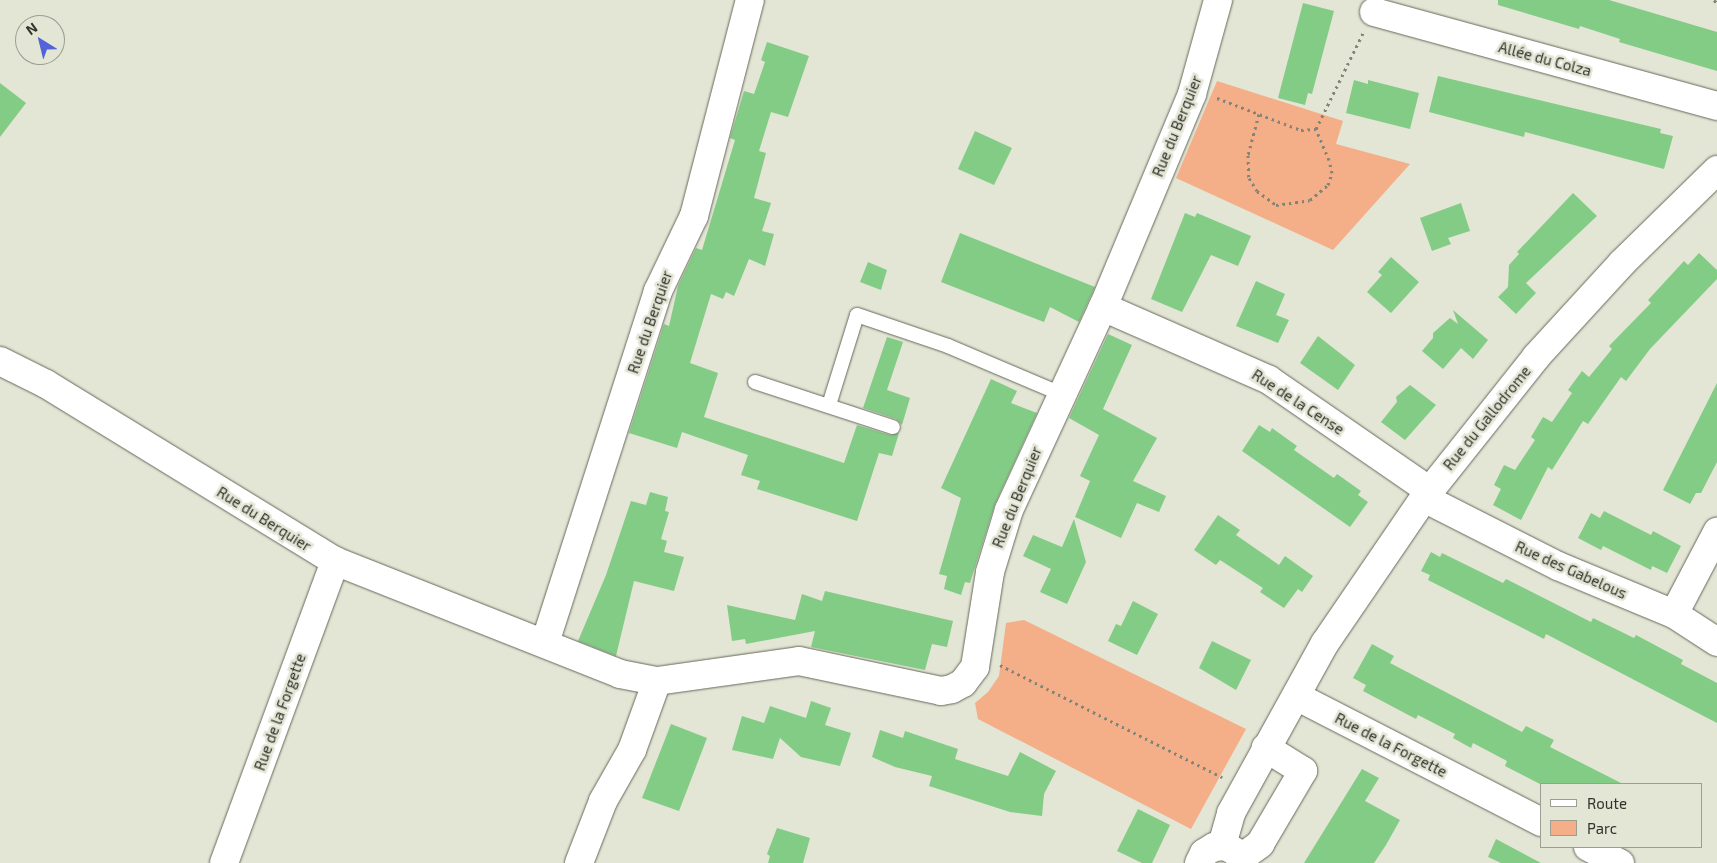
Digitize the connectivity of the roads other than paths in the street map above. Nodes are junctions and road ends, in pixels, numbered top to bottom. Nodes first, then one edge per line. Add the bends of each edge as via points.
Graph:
1 (750, 0) edge
2 (1218, 0) edge
3 (1374, 12) road end
4 (1717, 106) edge
5 (1717, 170) edge
6 (1103, 308) junction
7 (0, 361) edge
8 (755, 382) dead end
9 (1062, 394) junction
10 (829, 405) junction
11 (893, 426) dead end
12 (1427, 494) junction
13 (1717, 532) edge
14 (335, 561) junction
15 (1674, 614) junction
16 (1717, 642) edge
17 (545, 644) junction
18 (657, 681) junction
19 (1296, 696) junction
20 (1266, 748) junction
21 (1540, 821) edge
22 (1590, 848) edge
23 (1235, 856) edge
24 (224, 863) edge
25 (579, 863) edge
26 (1199, 863) edge
27 (1620, 863) edge

1 - 17 street, Rue du Berquier via 694,216 658,291
2 - 6 street, Rue du Berquier via 1193,89
3 - 4 street, Allée du Colza
5 - 12 street, Rue du Gallodrome via 1579,309 1508,389
6 - 9 street, Rue du Berquier
6 - 12 street, Rue de la Cense via 1269,380
7 - 14 street, Rue du Berquier via 46,384
8 - 10 lane
9 - 10 lane via 948,346 857,315
9 - 18 street, Rue du Berquier via 1018,488 998,540 988,582 980,654 963,683 941,691 799,662
10 - 11 lane
12 - 15 street, Rue des Gabelous via 1558,566
12 - 19 street, Rue du Gallodrome via 1349,605
13 - 15 street
14 - 17 street, Rue du Berquier
14 - 24 street, Rue de la Forgette
15 - 16 street, Rue des Gabelous
17 - 18 street, Rue du Berquier via 620,674
18 - 25 street via 632,750 603,800
19 - 20 street
19 - 21 street, Rue de la Forgette
20 - 23 street via 1227,821
20 - 23 street via 1303,771 1260,844
22 - 27 street
23 - 26 street via 1207,850

